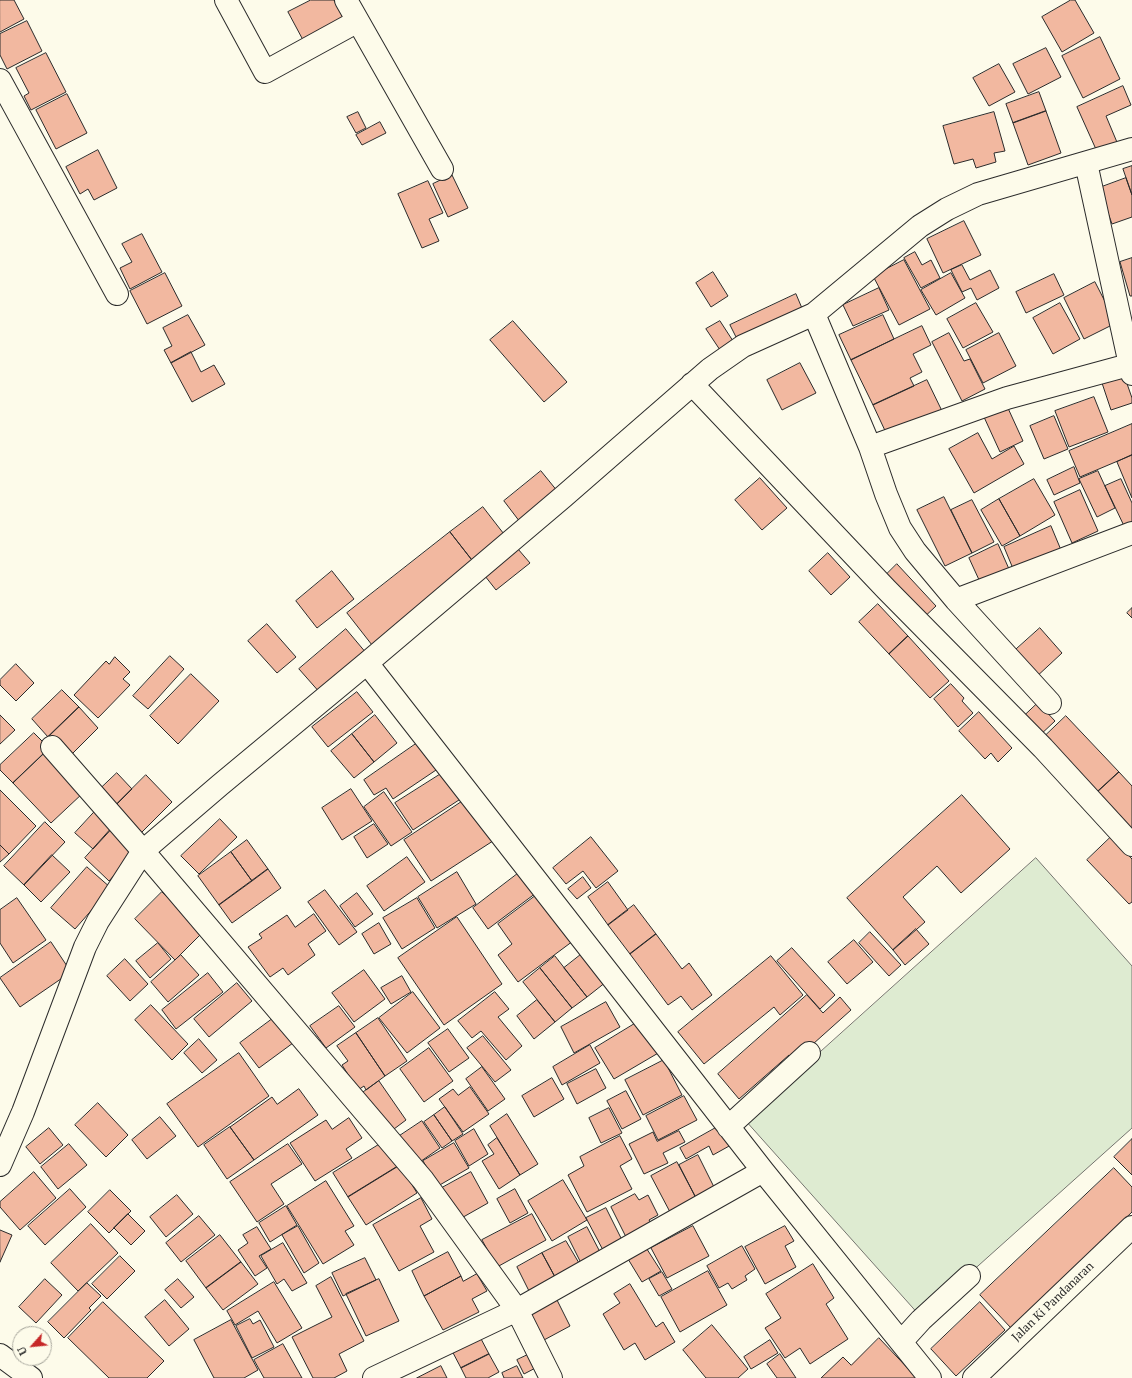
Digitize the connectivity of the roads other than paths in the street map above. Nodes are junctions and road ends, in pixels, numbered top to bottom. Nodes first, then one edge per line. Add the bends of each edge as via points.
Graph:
1 (226, 0) edge
2 (346, 0) edge
3 (358, 21) junction
4 (0, 80) edge
5 (1132, 149) edge
6 (1086, 163) junction
7 (442, 169) dead end
8 (117, 294) dead end
9 (814, 314) junction
10 (1131, 367) edge
11 (692, 384) junction
12 (870, 447) junction
13 (1132, 533) edge
14 (956, 600) junction
15 (366, 663) junction
16 (1050, 703) dead end
17 (52, 747) dead end
18 (1132, 845) edge
19 (144, 851) junction
20 (809, 1053) dead end
21 (728, 1127) junction
22 (0, 1165) edge
23 (763, 1171) junction
24 (1132, 1227) edge
25 (969, 1276) dead end
26 (517, 1310) junction
27 (901, 1342) junction
28 (0, 1355) edge
29 (31, 1378) edge
30 (374, 1378) edge
31 (551, 1378) edge
32 (930, 1378) edge
33 (974, 1378) edge

1 - 3 main road via 265,72
2 - 3 main road
3 - 7 main road
4 - 8 main road
5 - 6 main road
6 - 9 main road via 978,194 947,209 920,226
6 - 10 main road
9 - 11 main road via 743,346
9 - 12 main road
10 - 12 main road via 1007,398
11 - 15 main road
11 - 18 main road via 886,589 1043,748
12 - 14 main road via 900,528 915,551
13 - 14 main road
14 - 16 main road
15 - 19 main road
15 - 21 main road
17 - 19 main road
19 - 22 main road via 98,921 85,947 23,1112
19 - 26 main road via 423,1180
20 - 21 main road
21 - 23 main road
23 - 26 main road
23 - 27 main road
24 - 33 main road, Jalan Ki Pandanaran
25 - 27 main road
26 - 30 main road
26 - 31 main road
27 - 32 main road
28 - 29 main road

